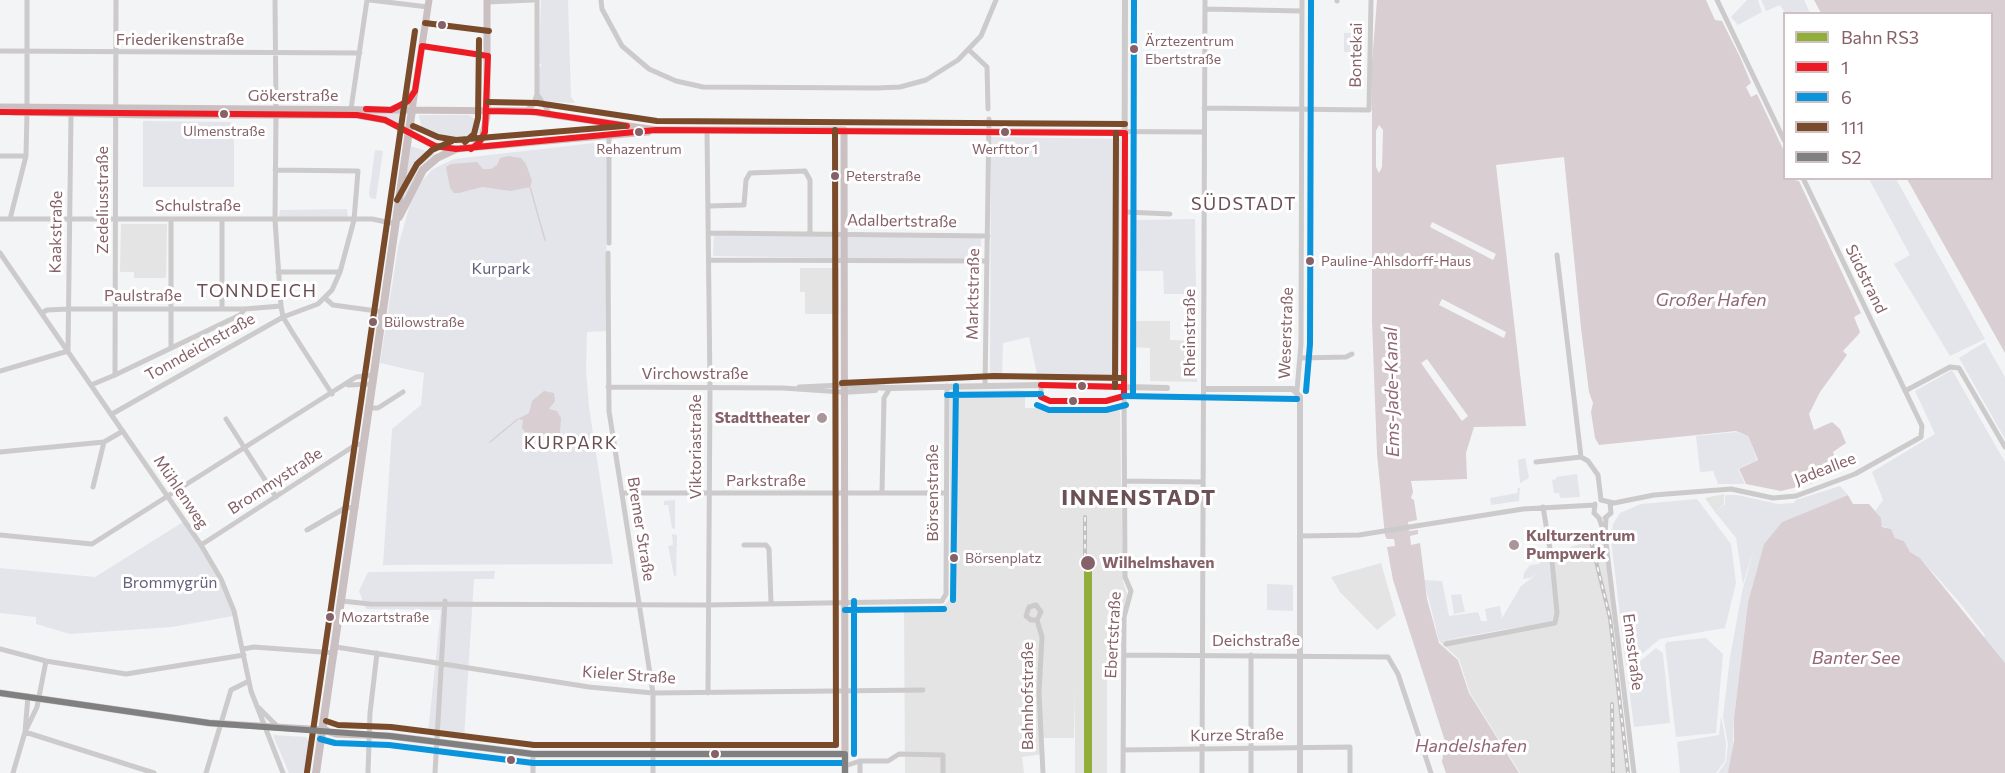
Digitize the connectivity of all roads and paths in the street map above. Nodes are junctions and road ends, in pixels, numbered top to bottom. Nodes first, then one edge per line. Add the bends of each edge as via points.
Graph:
1 (27, 0) edge
2 (116, 0) edge
3 (275, 0) edge
4 (368, 0) edge
5 (535, 0) edge
6 (601, 0) edge
7 (996, 0) edge
8 (1125, 0) edge
9 (1205, 0) edge
10 (1302, 0) edge
11 (1371, 0) edge
12 (1717, 0) edge
13 (487, 1) edge
14 (429, 4) edge
15 (1205, 9) junction
16 (1302, 11) junction
17 (969, 50) junction
18 (0, 51) edge
19 (26, 52) junction
20 (116, 53) junction
21 (275, 53) junction
22 (360, 53) junction
23 (415, 91) junction
24 (537, 94) junction
25 (0, 107) edge
26 (1204, 108) junction
27 (351, 109) junction
28 (1301, 109) junction
29 (27, 110) junction
30 (391, 110) junction
31 (412, 110) junction
32 (988, 110) dead end
33 (473, 111) junction
34 (488, 111) junction
35 (526, 111) junction
36 (0, 112) edge
37 (117, 112) junction
38 (276, 112) junction
39 (550, 114) junction
40 (71, 115) junction
41 (989, 119) dead end
42 (656, 130) junction
43 (707, 130) junction
44 (844, 130) junction
45 (485, 132) junction
46 (989, 132) junction
47 (1203, 132) junction
48 (1125, 133) junction
49 (409, 134) junction
50 (609, 136) junction
51 (1783, 136) edge
52 (471, 148) junction
53 (456, 149) junction
54 (0, 156) edge
55 (26, 156) junction
56 (275, 170) junction
57 (1804, 180) edge
58 (709, 206) junction
59 (724, 206) junction
60 (1126, 212) junction
61 (709, 213) junction
62 (1170, 214) dead end
63 (0, 219) edge
64 (10, 219) junction
65 (70, 219) junction
66 (171, 219) junction
67 (222, 219) junction
68 (116, 220) junction
69 (275, 220) junction
70 (354, 220) junction
71 (396, 224) junction
72 (709, 233) junction
73 (810, 233) junction
74 (844, 233) junction
75 (988, 236) junction
76 (609, 243) dead end
77 (0, 253) edge
78 (608, 253) dead end
79 (1557, 255) dead end
80 (709, 260) junction
81 (843, 260) junction
82 (987, 261) junction
83 (278, 272) junction
84 (340, 272) junction
85 (326, 299) junction
86 (281, 306) junction
87 (68, 309) junction
88 (116, 309) junction
89 (171, 309) junction
90 (222, 309) junction
91 (245, 309) junction
92 (384, 312) junction
93 (42, 313) junction
94 (283, 317) junction
95 (171, 348) junction
96 (68, 351) junction
97 (1352, 354) dead end
98 (1301, 358) junction
99 (0, 370) edge
100 (115, 375) junction
101 (374, 380) junction
102 (91, 385) junction
103 (985, 385) junction
104 (1041, 385) junction
105 (947, 386) junction
106 (608, 387) junction
107 (1124, 387) junction
108 (710, 388) junction
109 (842, 388) junction
110 (890, 388) junction
111 (1167, 388) dead end
112 (1205, 388) junction
113 (1297, 390) junction
114 (1905, 391) junction
115 (403, 392) dead end
116 (332, 394) junction
117 (1041, 398) dead end
118 (370, 408) junction
119 (112, 414) junction
120 (226, 420) dead end
121 (123, 431) junction
122 (104, 442) junction
123 (365, 445) junction
124 (2005, 447) edge
125 (246, 448) junction
126 (0, 452) edge
127 (1581, 457) junction
128 (1536, 462) dead end
129 (1125, 481) junction
130 (1203, 482) junction
131 (93, 487) dead end
132 (622, 493) junction
133 (882, 493) junction
134 (946, 493) junction
135 (845, 494) junction
136 (709, 495) junction
137 (168, 497) junction
138 (276, 497) junction
139 (1601, 500) junction
140 (1611, 506) junction
141 (356, 507) junction
142 (1543, 507) junction
143 (1594, 508) junction
144 (1603, 518) junction
145 (308, 530) dead end
146 (0, 535) edge
147 (1301, 536) junction
148 (201, 545) junction
149 (744, 545) dead end
150 (342, 601) junction
151 (445, 602) junction
152 (845, 602) junction
153 (771, 603) junction
154 (638, 604) junction
155 (707, 605) junction
156 (1038, 620) dead end
157 (1446, 644) dead end
158 (0, 649) edge
159 (335, 650) junction
160 (243, 652) junction
161 (377, 653) junction
162 (1124, 655) junction
163 (1202, 655) junction
164 (1251, 655) junction
165 (1300, 655) junction
166 (46, 661) junction
167 (443, 663) junction
168 (249, 681) junction
169 (923, 690) dead end
170 (845, 692) junction
171 (0, 693) edge
172 (653, 693) junction
173 (708, 693) junction
174 (28, 696) junction
175 (39, 698) junction
176 (257, 706) junction
177 (221, 725) junction
178 (264, 728) junction
179 (279, 728) junction
180 (323, 730) junction
181 (25, 732) junction
182 (368, 735) junction
183 (435, 742) junction
184 (1300, 748) junction
185 (1251, 749) junction
186 (1123, 750) junction
187 (1202, 750) junction
188 (533, 754) junction
189 (844, 754) junction
190 (653, 755) junction
191 (860, 762) junction
192 (845, 769) edge
193 (13, 773) edge
194 (154, 773) edge
195 (206, 773) edge
196 (283, 773) edge
197 (316, 773) edge
198 (368, 773) edge
199 (435, 773) edge
200 (533, 773) edge
201 (653, 773) edge
202 (860, 773) edge
203 (943, 773) edge
204 (1043, 773) edge
205 (1123, 773) edge
206 (1202, 773) edge
207 (1251, 773) edge
208 (1300, 773) edge
209 (1350, 773) edge
210 (1431, 773) edge
211 (1634, 773) edge

1 - 19 street
2 - 20 street, Zedeliusstraße
3 - 21 street
4 - 14 street
4 - 22 street
5 - 13 street
5 - 24 street
6 - 17 street via 616,37 637,61 662,76 703,87 900,87 926,80
7 - 17 street via 981,36
8 - 48 street, Ebertstraße
9 - 15 street, Rheinstraße
10 - 16 street, Weserstraße
11 - 28 street, Bontekai via 1369,110
12 - 51 street
13 - 34 main road
14 - 23 main road
15 - 16 street
15 - 26 street, Rheinstraße
16 - 28 street, Weserstraße
17 - 32 street via 987,67
18 - 19 street, Friederikenstraße
19 - 20 street, Friederikenstraße
19 - 29 street
20 - 21 street, Friederikenstraße
20 - 37 street, Zedeliusstraße
21 - 22 street, Friederikenstraße
21 - 38 street
22 - 27 street
23 - 30 main road via 405,105
23 - 31 main road
24 - 35 street
24 - 39 street
25 - 29 main road, Gökerstraße
26 - 28 street
26 - 47 street, Rheinstraße
27 - 30 main road, Gökerstraße
27 - 38 main road, Gökerstraße
28 - 98 street, Weserstraße
29 - 36 main road, Gökerstraße
29 - 37 main road, Gökerstraße
29 - 40 main road, Gökerstraße
29 - 55 street
30 - 31 main road, Gökerstraße
31 - 33 main road, Gökerstraße
31 - 49 main road
33 - 34 main road, Gökerstraße
33 - 45 main road
34 - 35 main road, Gökerstraße
34 - 45 main road
35 - 39 main road, Gökerstraße
37 - 38 main road, Gökerstraße
37 - 40 main road, Gökerstraße
37 - 68 street, Zedeliusstraße
38 - 49 main road, Gökerstraße via 375,117
38 - 56 street
39 - 42 main road, Gökerstraße
40 - 65 street, Kaakstraße
41 - 46 street, Marktstraße
42 - 43 main road, Gökerstraße
42 - 50 main road, Gökerstraße
43 - 44 main road, Gökerstraße
43 - 58 street, Viktoriastraße
44 - 46 street, Gökerstraße
44 - 74 main road
45 - 52 main road
46 - 48 street, Gökerstraße
46 - 75 street, Marktstraße
47 - 48 street, Gökerstraße
47 - 112 street, Rheinstraße
48 - 60 street, Ebertstraße
49 - 53 main road, Gökerstraße via 435,146
49 - 71 main road
50 - 52 main road, Gökerstraße
50 - 76 street
52 - 53 main road, Gökerstraße
53 - 71 main road via 436,158 423,170
54 - 55 street
55 - 64 street
56 - 69 street
56 - 70 street via 357,169
57 - 114 street, Südstrand
58 - 59 street
58 - 61 street, Viktoriastraße
59 - 61 street
59 - 73 street via 744,205 750,173 805,171 810,180
60 - 62 street
60 - 107 street, Ebertstraße
61 - 72 street, Viktoriastraße
63 - 64 street, Schulstraße
64 - 65 street, Schulstraße
65 - 68 street, Schulstraße
65 - 87 street, Kaakstraße
66 - 67 street, Schulstraße
66 - 68 street, Schulstraße
66 - 89 street
67 - 69 street, Schulstraße
67 - 90 street
68 - 88 street, Zedeliusstraße
69 - 70 street, Schulstraße
69 - 83 street
70 - 71 street, Schulstraße
70 - 84 street
71 - 92 main road
72 - 73 street, Adalbertstraße
72 - 80 street, Viktoriastraße
73 - 74 street, Adalbertstraße
74 - 75 street, Adalbertstraße
74 - 81 main road
75 - 82 street, Marktstraße
77 - 93 street, Mühlenweg
78 - 106 street, Bremer Straße
79 - 127 street
80 - 81 street
80 - 108 street, Viktoriastraße
81 - 82 street
81 - 109 main road
82 - 103 street, Marktstraße
83 - 84 street
83 - 86 street
84 - 85 street
85 - 92 street via 333,305
85 - 94 street, Tonndeichstraße
86 - 91 street, Paulstraße
86 - 94 street
87 - 88 street, Paulstraße
87 - 93 street, Paulstraße
87 - 96 street, Kaakstraße
88 - 89 street, Paulstraße
88 - 100 street, Zedeliusstraße
89 - 90 street, Paulstraße
89 - 95 street
90 - 91 street, Paulstraße
91 - 95 street
92 - 101 main road
93 - 96 street, Mühlenweg
94 - 116 street
94 - 119 street, Tonndeichstraße
95 - 100 street
96 - 99 street
96 - 102 street, Mühlenweg
97 - 98 street
98 - 113 street, Weserstraße
100 - 102 street
101 - 116 street via 346,385
101 - 118 main road
102 - 119 street, Mühlenweg
103 - 104 street, Virchowstraße
103 - 105 street, Virchowstraße
104 - 107 street, Virchowstraße
104 - 117 street
105 - 110 street, Virchowstraße
105 - 134 street, Börsenstraße
106 - 108 street, Virchowstraße
106 - 132 street, Bremer Straße
107 - 111 street, Virchowstraße
107 - 129 street, Ebertstraße
108 - 109 street, Virchowstraße
108 - 136 street, Viktoriastraße
109 - 110 street, Virchowstraße
109 - 135 main road
110 - 133 street via 884,398
112 - 113 street
112 - 130 street, Rheinstraße
113 - 147 street, Weserstraße via 1301,402
114 - 124 street via 1957,367
114 - 140 street, Jadeallee via 1922,426 1921,437 1820,489 1780,498 1731,489 1654,495
115 - 118 street via 378,408
116 - 125 street
118 - 123 main road
119 - 121 street, Mühlenweg
120 - 125 street
121 - 122 street
121 - 137 street, Mühlenweg
122 - 126 street
122 - 131 street
123 - 138 street, Brommystraße via 357,444
123 - 141 main road
125 - 137 street
125 - 138 street
127 - 128 street
127 - 139 street via 1596,469
129 - 130 street
129 - 162 street, Ebertstraße via 1125,577 1131,591 1124,614
130 - 163 street, Rheinstraße
132 - 136 street, Parkstraße
132 - 154 street, Bremer Straße
133 - 134 street, Parkstraße
133 - 135 street, Parkstraße
134 - 152 street, Börsenstraße via 944,600
135 - 136 street, Parkstraße
135 - 152 main road
136 - 155 street, Viktoriastraße
137 - 146 street via 92,544
137 - 148 street, Mühlenweg
138 - 148 street, Brommystraße
139 - 140 street
139 - 143 street
140 - 144 street
141 - 145 street via 345,508
141 - 150 main road
142 - 143 street
142 - 147 street via 1359,535
142 - 157 street via 1552,561 1555,623
143 - 144 street
144 - 211 street, Emsstraße
147 - 165 street, Weserstraße
148 - 160 street, Mühlenweg via 230,598
149 - 153 street via 766,545 769,549
150 - 151 street
150 - 159 main road
151 - 154 street
151 - 167 street
152 - 153 street
152 - 170 main road
153 - 155 street
154 - 155 street
154 - 172 street, Bremer Straße
155 - 173 street, Viktoriastraße
156 - 204 street, Bahnhofstraße
158 - 166 street, Kieler Straße
159 - 160 street, Kieler Straße via 254,647
159 - 161 street, Kieler Straße
159 - 180 main road
160 - 166 street, Kieler Straße via 126,674
160 - 168 street, Mühlenweg
161 - 167 street, Kieler Straße
161 - 182 street
162 - 163 street, Deichstraße
162 - 186 street, Ebertstraße
163 - 164 street, Deichstraße
163 - 187 street, Rheinstraße
164 - 165 street, Deichstraße
164 - 185 street
165 - 184 street, Weserstraße
165 - 210 street, Deichstraße via 1388,657 1398,674
166 - 175 street
167 - 172 street, Kieler Straße via 589,687
167 - 183 street
168 - 176 street, Mühlenweg
168 - 177 street via 231,690
169 - 170 street, Kieler Straße
170 - 173 street, Kieler Straße
170 - 189 main road
171 - 174 main road
172 - 173 street, Kieler Straße
172 - 190 street, Bremer Straße
174 - 175 main road
174 - 181 street
175 - 177 main road
175 - 181 street
176 - 178 street, Mühlenweg
176 - 179 street
177 - 178 main road
177 - 195 street
178 - 179 main road
178 - 196 street, Mühlenweg
179 - 180 main road
180 - 182 main road
180 - 197 main road
181 - 193 street
181 - 194 street
182 - 183 main road
182 - 198 street
183 - 188 main road
183 - 199 street
184 - 185 street, Kurze Straße
184 - 208 street, Weserstraße
184 - 209 street, Kurze Straße via 1350,747
185 - 187 street, Kurze Straße
185 - 207 street
186 - 187 street, Kurze Straße
186 - 205 street, Ebertstraße
187 - 206 street, Rheinstraße
188 - 190 main road
188 - 200 street
189 - 190 main road
189 - 192 main road
190 - 201 street, Bremer Straße
191 - 192 street
191 - 202 street
191 - 203 street via 888,761 899,754 943,755

